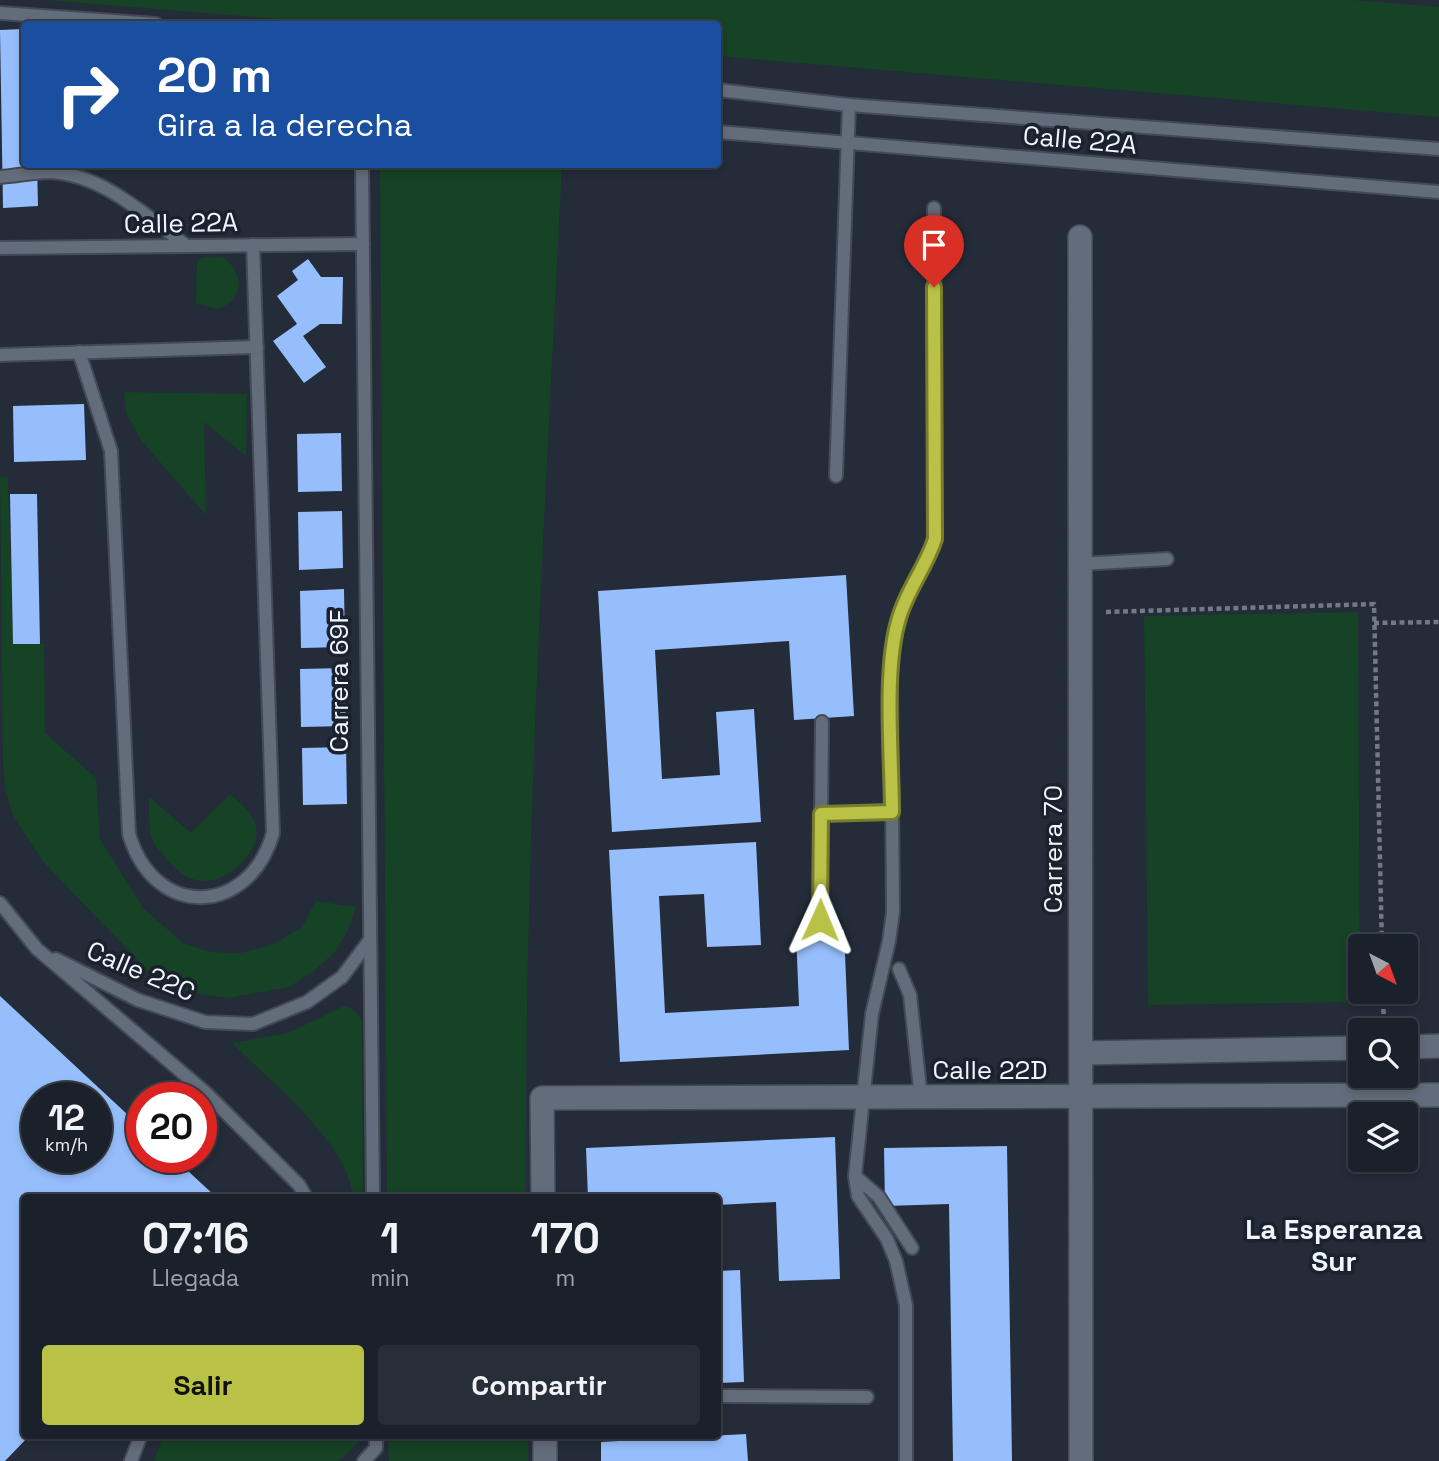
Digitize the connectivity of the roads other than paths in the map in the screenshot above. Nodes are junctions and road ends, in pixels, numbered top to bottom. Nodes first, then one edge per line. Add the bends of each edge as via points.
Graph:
1 (0, 13) edge
2 (113, 21) edge
3 (721, 90) edge
4 (849, 105) junction
5 (721, 132) edge
6 (846, 144) junction
7 (1439, 149) edge
8 (362, 168) edge
9 (0, 177) edge
10 (1439, 192) edge
11 (934, 208) dead end
12 (1080, 237) dead end
13 (363, 244) junction
14 (253, 245) junction
15 (187, 246) junction
16 (0, 248) edge
17 (257, 346) junction
18 (79, 352) junction
19 (0, 355) edge
20 (836, 476) dead end
21 (1167, 559) dead end
22 (1080, 564) junction
23 (822, 722) dead end
24 (892, 812) junction
25 (821, 814) junction
26 (0, 903) edge
27 (820, 920) dead end
28 (369, 941) junction
29 (37, 949) junction
30 (898, 968) dead end
31 (1439, 1046) edge
32 (1418, 1047) edge
33 (1348, 1048) edge
34 (1081, 1053) junction
35 (1439, 1095) edge
36 (864, 1098) junction
37 (921, 1098) junction
38 (1081, 1098) junction
39 (855, 1176) junction
40 (304, 1194) edge
41 (373, 1194) edge
42 (543, 1194) edge
43 (912, 1248) dead end
44 (721, 1396) edge
45 (866, 1397) dead end
46 (139, 1439) edge
47 (545, 1439) edge
48 (376, 1441) edge
49 (131, 1460) edge
50 (364, 1461) edge
51 (545, 1461) edge
52 (906, 1461) edge
53 (1081, 1461) edge

1 - 2 lane
3 - 4 lane
4 - 6 lane
4 - 7 lane
5 - 6 lane, Calle 22A
6 - 10 lane, Calle 22A
6 - 20 lane
8 - 13 lane, Carrera 69F
9 - 15 lane via 48,172 80,176 109,189
11 - 24 lane via 936,524 928,560 899,617 894,643
12 - 22 street, Carrera 70
13 - 14 lane, Calle 22A
13 - 28 lane, Carrera 69F
14 - 15 lane, Calle 22A
14 - 17 lane
15 - 16 lane, Calle 22A
17 - 18 lane
17 - 18 lane via 273,833 267,855 235,888 213,896 190,897 168,890 149,876 129,835 111,451
18 - 19 lane
21 - 22 lane
22 - 34 street, Carrera 70
23 - 25 lane
24 - 25 lane
24 - 36 lane via 893,912 872,1014
25 - 27 lane
26 - 29 lane
28 - 29 lane, Calle 22C via 342,977 307,1002 253,1024 205,1022 138,1000
28 - 41 lane, Carrera 69F
29 - 40 lane via 205,1092
30 - 37 lane via 910,995
31 - 32 street
33 - 34 street, Calle 22D
34 - 38 street, Carrera 70
35 - 38 street, Calle 22D
36 - 37 street, Calle 22D
36 - 39 lane
36 - 42 street, Calle 22D via 542,1098
37 - 38 street, Calle 22D
38 - 53 street, Carrera 70
39 - 43 lane via 879,1197
39 - 52 lane via 858,1196 887,1240 903,1285
44 - 45 lane
46 - 49 lane
47 - 51 street
48 - 50 lane

